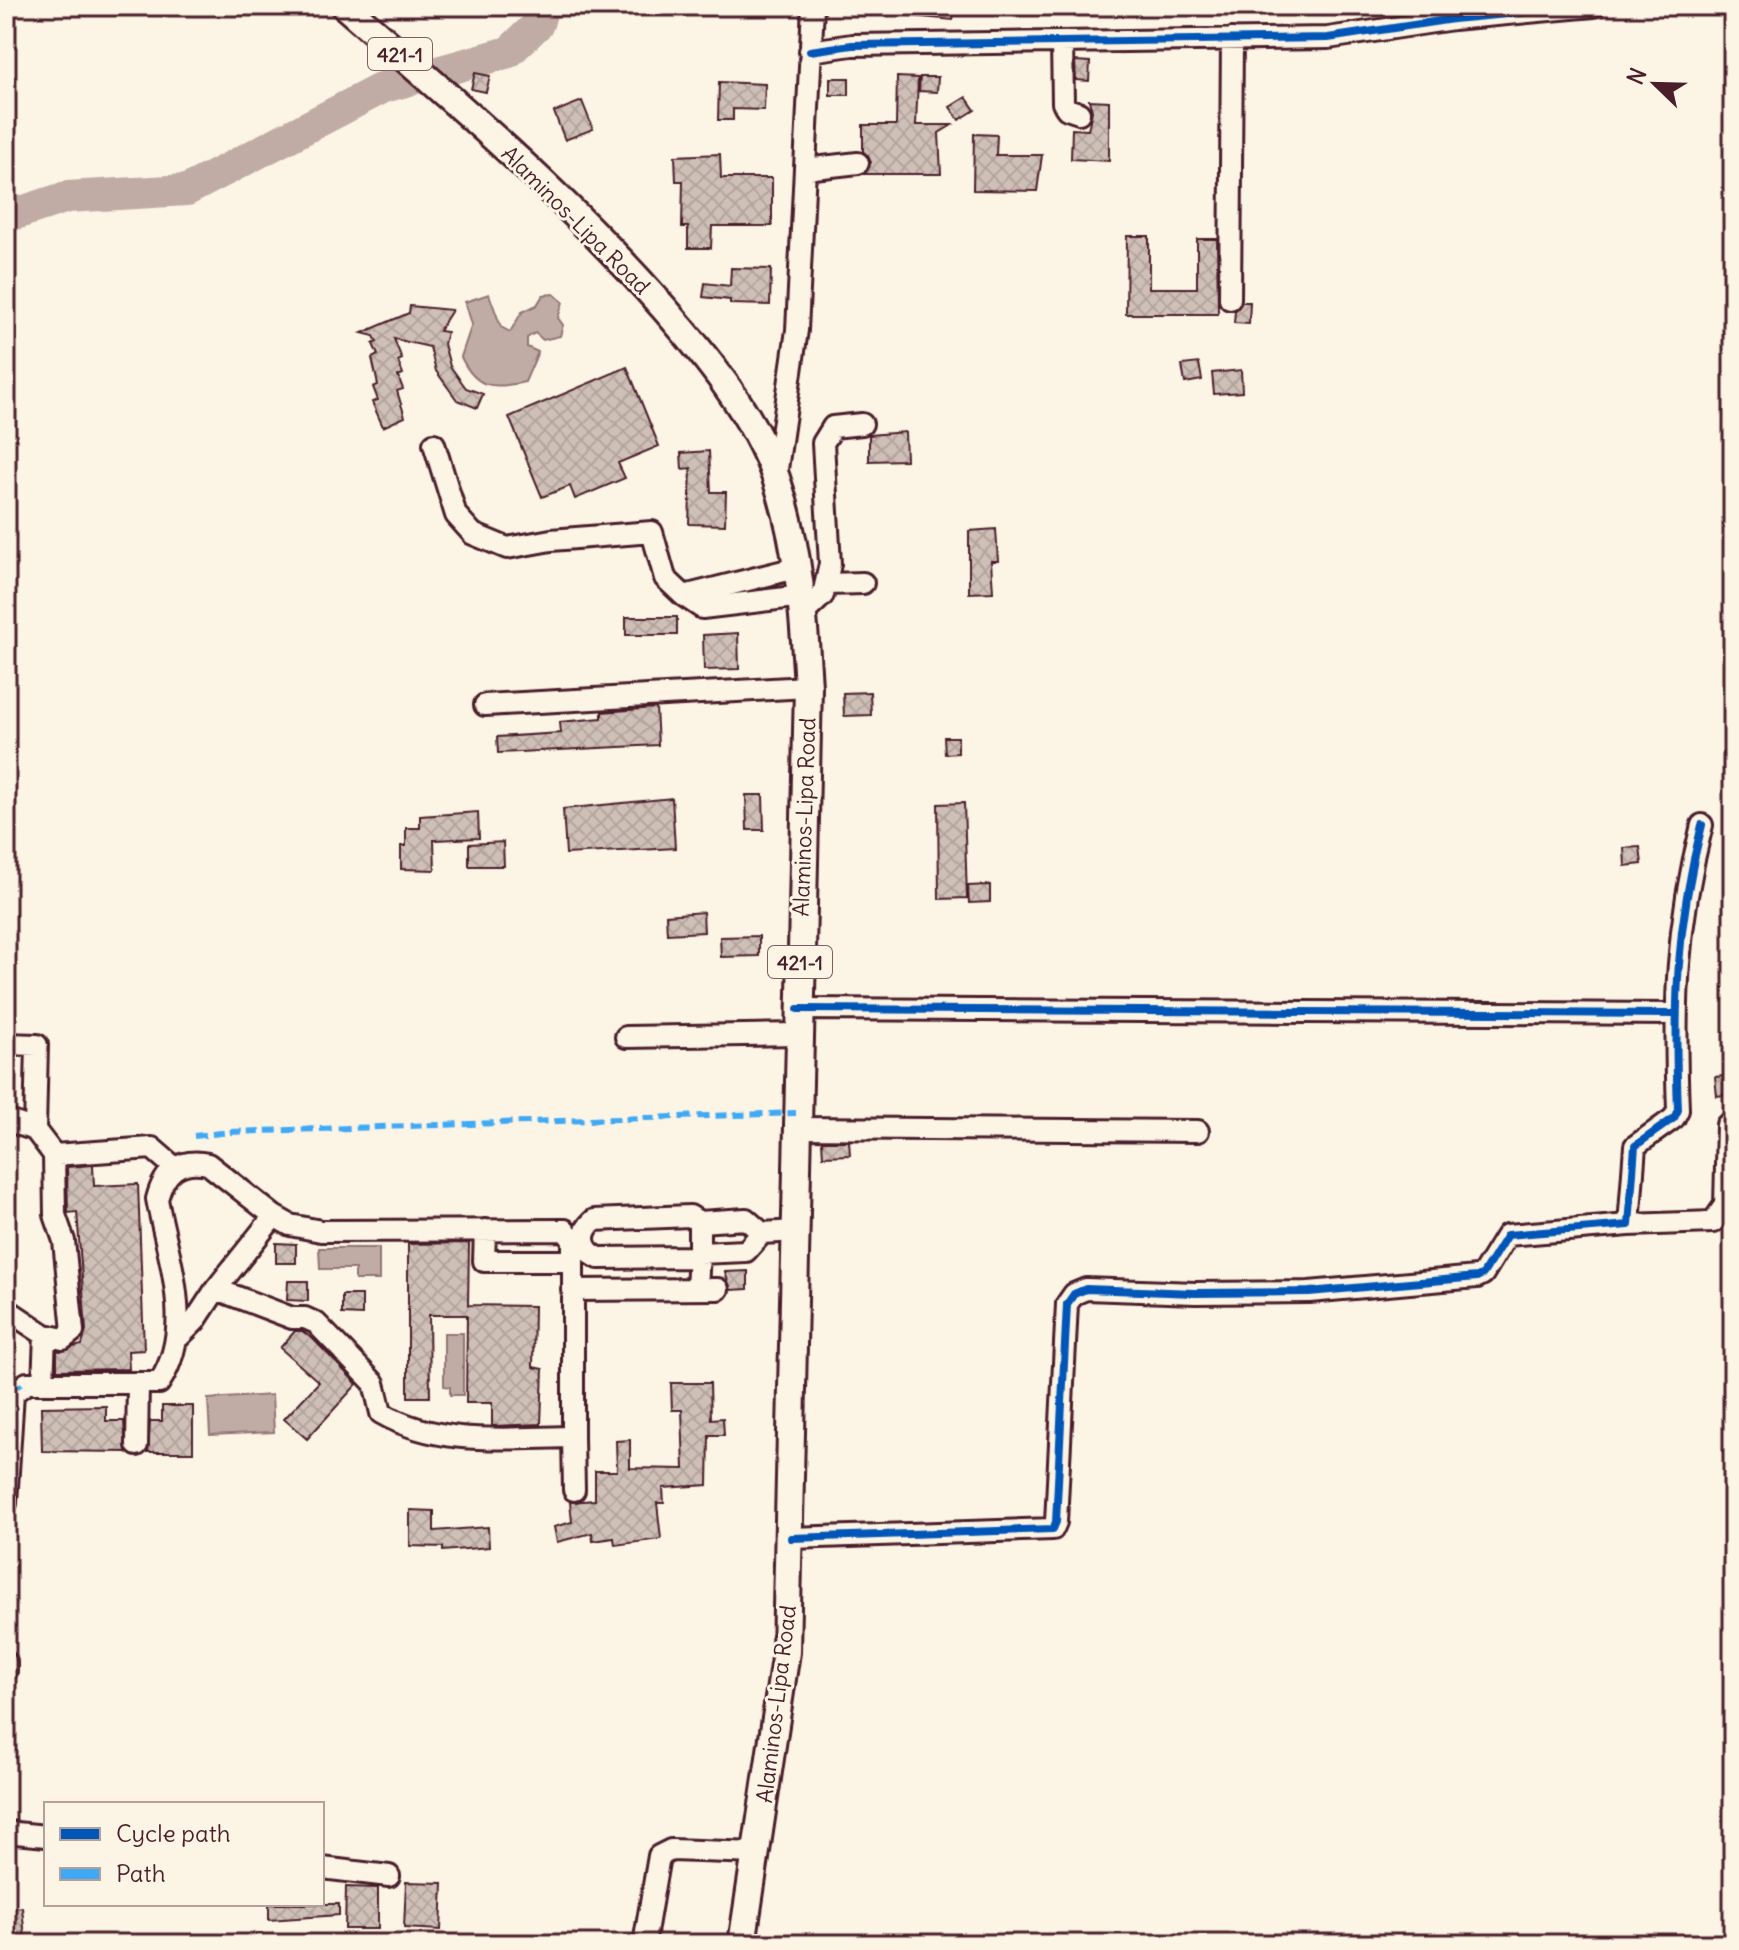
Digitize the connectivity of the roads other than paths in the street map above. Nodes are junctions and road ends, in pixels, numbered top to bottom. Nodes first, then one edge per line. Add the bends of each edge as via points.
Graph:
1 (345, 6) edge
2 (813, 6) edge
3 (1594, 6) edge
4 (1232, 39) junction
5 (1062, 42) junction
6 (810, 51) junction
7 (1079, 113) dead end
8 (858, 163) dead end
9 (805, 169) junction
10 (1230, 299) dead end
11 (862, 424) dead end
12 (434, 444) dead end
13 (776, 476) junction
14 (796, 568) junction
15 (863, 583) dead end
16 (827, 584) junction
17 (684, 596) junction
18 (804, 605) junction
19 (808, 687) junction
20 (485, 705) dead end
21 (1702, 825) dead end
22 (1674, 1014) junction
23 (798, 1022) junction
24 (626, 1037) dead end
25 (6, 1044) edge
26 (6, 1120) edge
27 (1727, 1125) dead end
28 (796, 1128) junction
29 (35, 1130) junction
30 (1198, 1131) dead end
31 (54, 1155) junction
32 (174, 1167) junction
33 (274, 1216) junction
34 (699, 1222) junction
35 (1629, 1225) junction
36 (485, 1230) junction
37 (797, 1231) junction
38 (762, 1233) junction
39 (578, 1240) junction
40 (699, 1253) junction
41 (573, 1261) junction
42 (216, 1289) junction
43 (697, 1289) junction
44 (718, 1289) dead end
45 (572, 1290) junction
46 (6, 1309) edge
47 (45, 1335) junction
48 (179, 1337) junction
49 (43, 1383) junction
50 (138, 1383) junction
51 (573, 1437) junction
52 (137, 1445) dead end
53 (574, 1490) dead end
54 (6, 1503) edge
55 (791, 1538) junction
56 (6, 1662) edge
57 (6, 1671) edge
58 (6, 1832) edge
59 (44, 1836) edge
60 (757, 1853) junction
61 (324, 1868) edge
62 (389, 1876) dead end
63 (644, 1944) edge
64 (742, 1944) edge

1 - 13 main road, Alaminos-Lipa Road / 421-1 via 610,248 688,335 735,398
2 - 6 street
3 - 4 street via 1328,38
4 - 5 street
4 - 10 street
5 - 6 street via 852,45
5 - 7 street via 1063,103
6 - 9 street
8 - 9 street
9 - 13 street via 797,330
11 - 16 street via 833,427 823,443
12 - 17 street via 456,515 473,534 507,548 652,532 665,578
13 - 14 main road, Alaminos-Lipa Road / 421-1
14 - 17 street
14 - 18 main road, Alaminos-Lipa Road / 421-1
15 - 16 street
16 - 18 street via 823,595
17 - 18 street via 702,608
18 - 19 main road, Alaminos-Lipa Road / 421-1
19 - 20 street
19 - 23 main road, Alaminos-Lipa Road / 421-1
21 - 22 street via 1685,891
22 - 23 street
22 - 35 street via 1678,1110 1635,1146
23 - 24 street
23 - 28 main road, Alaminos-Lipa Road / 421-1
25 - 29 street via 37,1045
26 - 29 street
27 - 35 street via 1725,1205 1713,1222
28 - 30 street
28 - 37 main road, Alaminos-Lipa Road / 421-1
29 - 31 street
31 - 32 street via 152,1148
31 - 47 street via 55,1215 64,1241 73,1331 63,1339
32 - 33 street via 195,1161 208,1164
32 - 48 street via 161,1182 157,1199
33 - 36 street via 321,1231
33 - 42 street
34 - 38 street via 746,1219
34 - 39 street via 690,1216 594,1220
34 - 40 street
35 - 55 street via 1507,1235 1477,1277 1309,1292 1086,1289 1067,1304 1053,1529
36 - 39 street via 565,1230
36 - 41 street via 484,1261
37 - 38 street
37 - 55 main road, Alaminos-Lipa Road / 421-1
38 - 40 street via 746,1251
39 - 40 street via 599,1258 686,1258
39 - 41 street
40 - 43 street
41 - 45 street
42 - 48 street
42 - 51 street via 316,1323 374,1383 381,1413 392,1420 453,1439
43 - 44 street
43 - 45 street
45 - 51 street
46 - 47 street
47 - 49 street
48 - 50 street via 159,1383
49 - 50 street
49 - 54 street via 27,1383 13,1393
50 - 52 street
51 - 53 street
55 - 60 main road, Alaminos-Lipa Road / 421-1 via 786,1652
56 - 57 street
58 - 59 street
60 - 63 street via 671,1850 659,1856
60 - 64 main road, Alaminos-Lipa Road / 421-1
61 - 62 street

